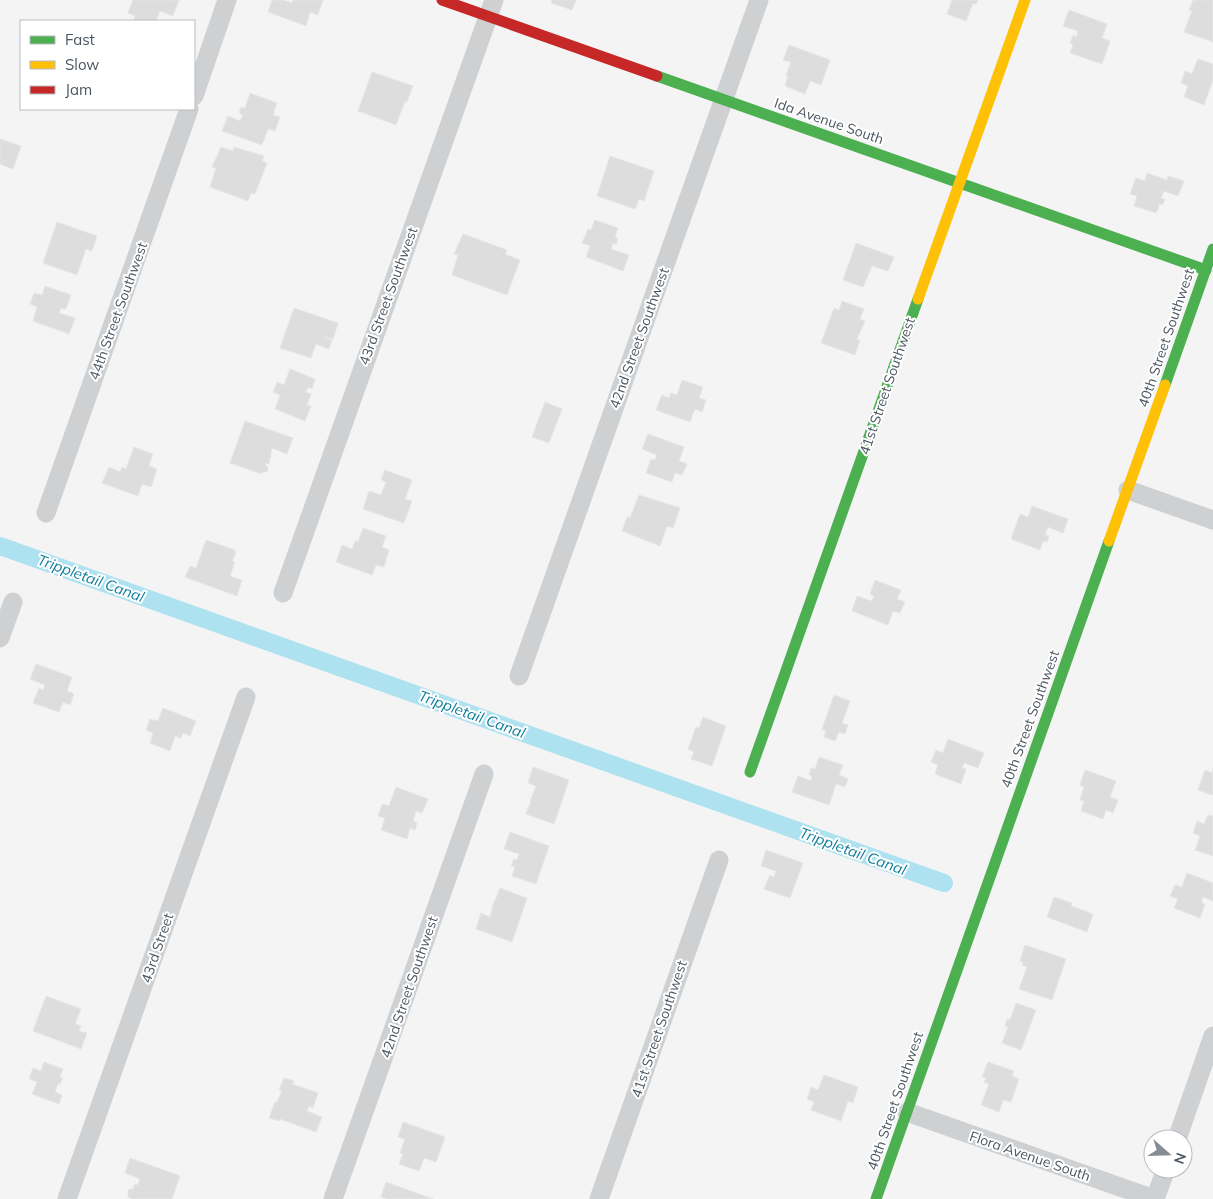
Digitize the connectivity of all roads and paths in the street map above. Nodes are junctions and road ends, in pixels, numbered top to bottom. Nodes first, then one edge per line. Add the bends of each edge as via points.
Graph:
1 (227, 0) edge
2 (442, 0) edge
3 (759, 0) edge
4 (1025, 0) edge
5 (491, 8) edge
6 (195, 93) edge
7 (723, 100) junction
8 (189, 110) edge
9 (958, 183) junction
10 (1213, 249) edge
11 (1206, 270) junction
12 (1128, 490) junction
13 (46, 513) dead end
14 (1213, 520) edge
15 (284, 593) dead end
16 (13, 602) dead end
17 (0, 638) edge
18 (519, 676) dead end
19 (246, 697) dead end
20 (750, 772) dead end
21 (484, 774) dead end
22 (719, 860) dead end
23 (1213, 1036) edge
24 (907, 1112) junction
25 (1180, 1129) edge
26 (1162, 1179) edge
27 (67, 1199) edge
28 (334, 1199) edge
29 (599, 1199) edge
30 (876, 1199) edge
31 (1155, 1199) edge

1 - 6 street
2 - 5 street, Ida Avenue South
3 - 7 street, 42nd Street Southwest
4 - 9 street, 41st Street Southwest
5 - 7 street, Ida Avenue South
5 - 15 street, 43rd Street Southwest
7 - 9 street, Ida Avenue South
7 - 18 street, 42nd Street Southwest
8 - 13 street, 44th Street Southwest
9 - 11 street, Ida Avenue South
9 - 20 street, 41st Street Southwest
10 - 11 street, 40th Street Southwest
11 - 12 street, 40th Street Southwest
12 - 14 street
12 - 24 street, 40th Street Southwest
16 - 17 street
19 - 27 street, 43rd Street
21 - 28 street, 42nd Street Southwest
22 - 29 street, 41st Street Southwest
23 - 25 street
24 - 30 street, 40th Street Southwest
24 - 31 street, Flora Avenue South
26 - 31 street

